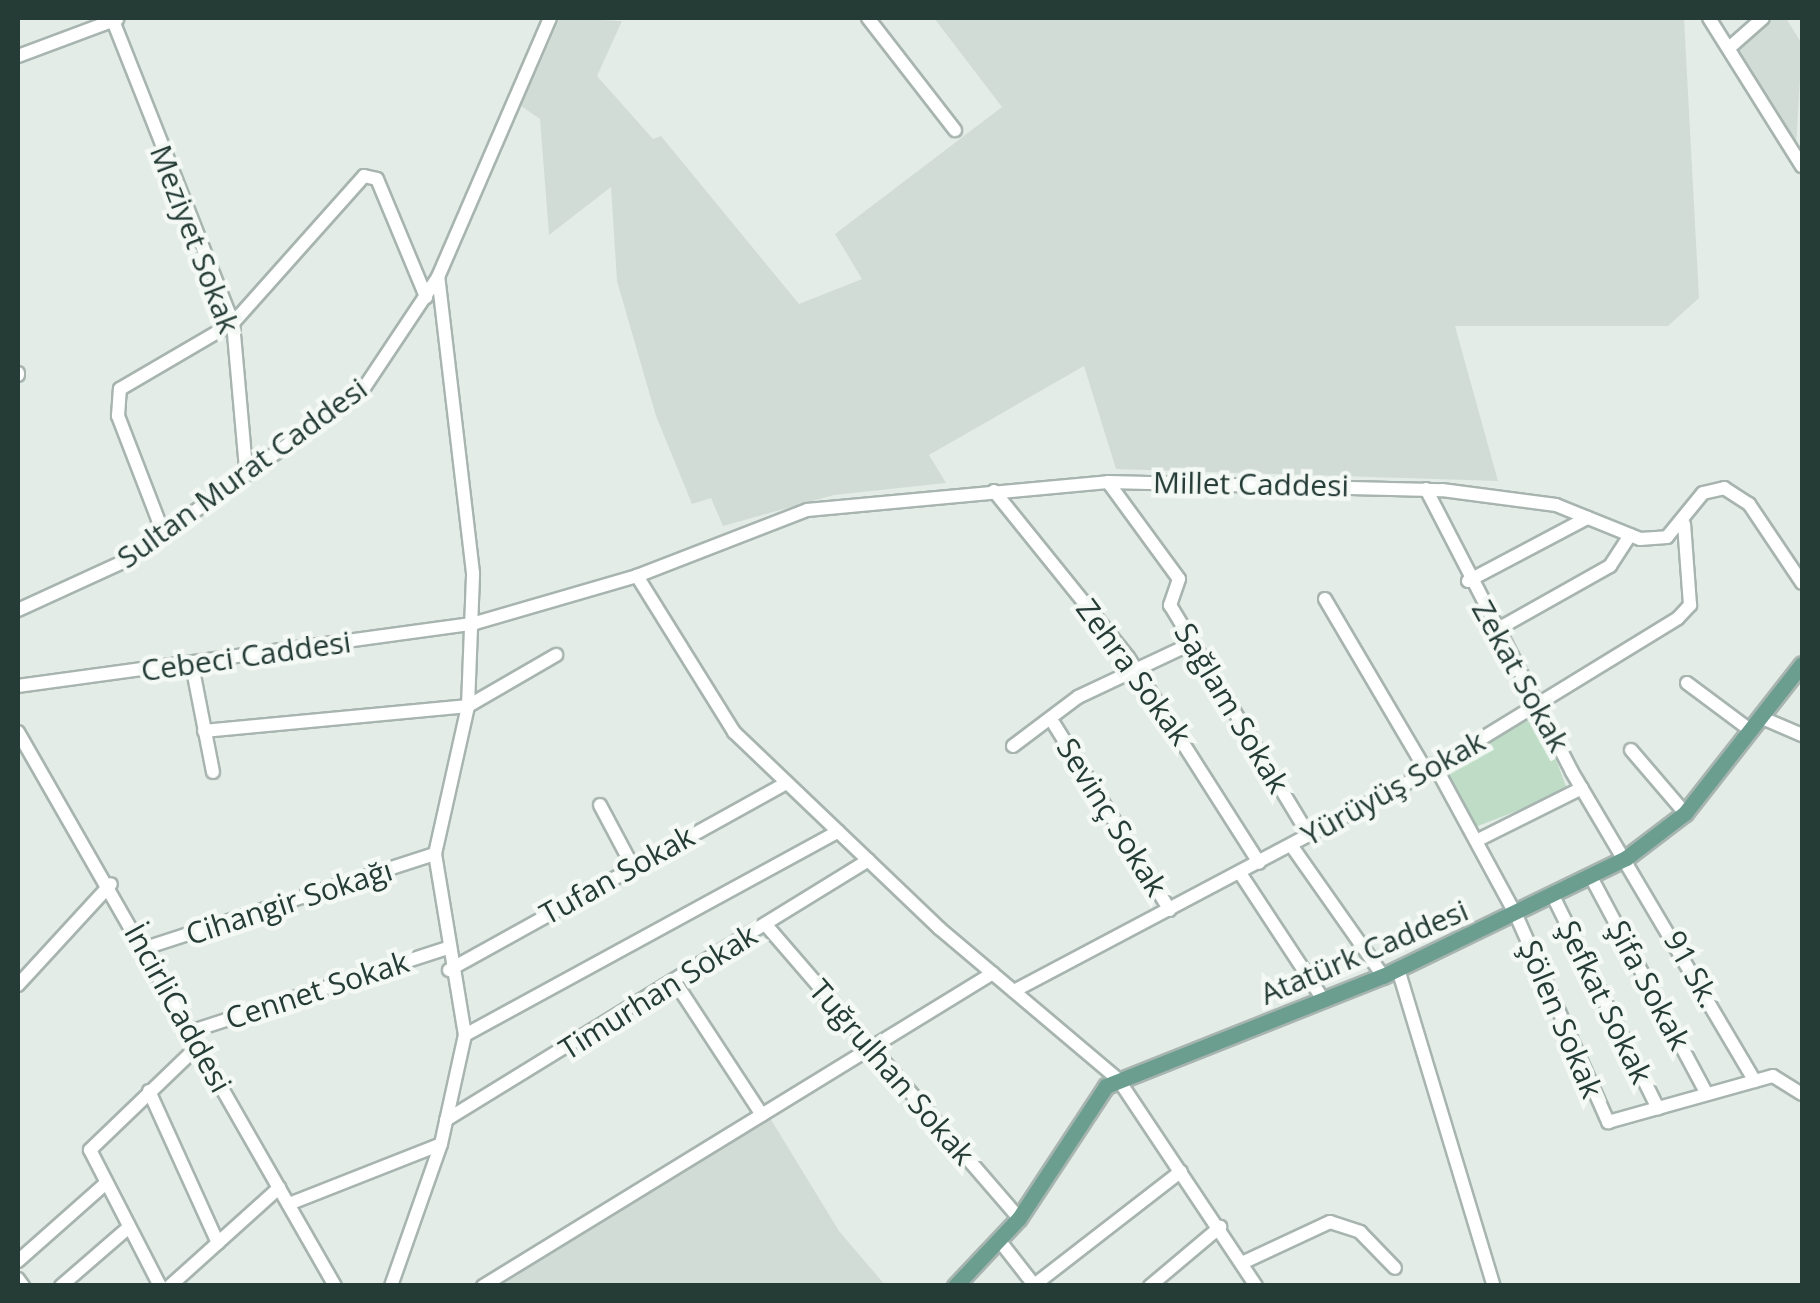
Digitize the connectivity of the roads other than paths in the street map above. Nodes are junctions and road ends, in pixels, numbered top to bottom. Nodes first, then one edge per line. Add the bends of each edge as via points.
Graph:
1 (550, 18) edge
2 (868, 18) edge
3 (1708, 18) edge
4 (1763, 18) edge
5 (115, 19) edge
6 (1729, 48) junction
7 (18, 56) edge
8 (955, 130) dead end
9 (1802, 166) edge
10 (438, 277) junction
11 (426, 297) junction
12 (233, 323) junction
13 (246, 468) junction
14 (1108, 482) junction
15 (1426, 490) junction
16 (994, 491) junction
17 (1587, 518) junction
18 (1684, 524) junction
19 (164, 535) junction
20 (1630, 535) junction
21 (638, 576) junction
22 (1468, 580) junction
23 (1802, 583) edge
24 (1325, 599) dead end
25 (18, 610) edge
26 (475, 624) junction
27 (1498, 629) junction
28 (1192, 644) junction
29 (556, 655) dead end
30 (1802, 664) edge
31 (192, 665) junction
32 (1136, 669) junction
33 (1687, 684) dead end
34 (18, 686) edge
35 (1540, 705) junction
36 (468, 706) junction
37 (1054, 724) junction
38 (1755, 724) junction
39 (204, 730) junction
40 (18, 732) edge
41 (1802, 736) edge
42 (1013, 746) dead end
43 (1631, 750) dead end
44 (1430, 768) junction
45 (213, 772) dead end
46 (787, 783) junction
47 (1582, 788) junction
48 (600, 806) dead end
49 (1684, 813) junction
50 (838, 832) junction
51 (1309, 836) junction
52 (1478, 840) junction
53 (1291, 846) junction
54 (435, 854) junction
55 (1626, 858) junction
56 (868, 860) junction
57 (1259, 863) junction
58 (633, 866) junction
59 (1240, 873) junction
60 (1591, 878) junction
61 (111, 884) junction
62 (1552, 896) junction
63 (1170, 910) junction
64 (1516, 915) junction
65 (766, 924) junction
66 (142, 949) junction
67 (445, 949) junction
68 (449, 970) junction
69 (992, 973) junction
70 (1390, 973) junction
71 (18, 984) edge
72 (677, 985) junction
73 (1014, 991) junction
74 (1324, 1001) junction
75 (189, 1032) junction
76 (465, 1035) junction
77 (198, 1046) junction
78 (870, 1050) junction
79 (1118, 1079) junction
80 (1754, 1081) junction
81 (149, 1091) junction
82 (1706, 1092) junction
83 (1802, 1094) edge
84 (1658, 1108) junction
85 (762, 1116) junction
86 (446, 1120) junction
87 (441, 1144) junction
88 (1181, 1171) junction
89 (104, 1185) junction
90 (280, 1188) junction
91 (289, 1204) junction
92 (1019, 1218) junction
93 (1220, 1226) junction
94 (128, 1228) junction
95 (999, 1240) junction
96 (218, 1243) junction
97 (18, 1261) edge
98 (1242, 1263) junction
99 (1395, 1268) dead end
100 (18, 1279) edge
101 (1034, 1285) edge
102 (23, 1286) edge
103 (61, 1286) edge
104 (160, 1286) edge
105 (170, 1286) edge
106 (336, 1286) edge
107 (391, 1286) edge
108 (483, 1286) edge
109 (955, 1286) edge
110 (1150, 1286) edge
111 (1256, 1286) edge
112 (1494, 1286) edge

1 - 10 street, Sultan Murat Caddesi
2 - 8 street
3 - 6 street
4 - 6 street
5 - 7 street
5 - 12 street, Meziyet Sokak
6 - 9 street
10 - 11 street, Sultan Murat Caddesi
10 - 26 street
11 - 12 street via 378,179 357,182
11 - 13 street, Sultan Murat Caddesi via 362,391
12 - 13 street, Meziyet Sokak
12 - 19 street via 114,400
13 - 19 street, Sultan Murat Caddesi
14 - 15 street, Millet Caddesi
14 - 16 street, Millet Caddesi
14 - 28 street, Sağlam Sokak via 1179,579 1170,604
15 - 17 street, Millet Caddesi
15 - 22 street, Zekat Sokak
16 - 21 street, Millet Caddesi via 808,510
16 - 32 street, Zehra Sokak
17 - 20 street, Millet Caddesi
17 - 22 street
18 - 20 street, Millet Caddesi via 1668,537
18 - 23 street via 1703,494 1724,488 1749,504
18 - 35 street, Yürüyüş Sokak via 1690,605
19 - 25 street, Sultan Murat Caddesi
20 - 27 street via 1610,566
21 - 26 street, Cebeci Caddesi
21 - 46 street via 734,732
22 - 27 street, Zekat Sokak
24 - 44 street, Şölen Sokak
26 - 31 street, Cebeci Caddesi
26 - 36 street
27 - 35 street, Zekat Sokak
28 - 32 street
28 - 51 street, Sağlam Sokak
29 - 36 street
30 - 38 main road, Atatürk Caddesi
31 - 34 street, Cebeci Caddesi
31 - 39 street
32 - 37 street via 1078,697
32 - 57 street, Zehra Sokak
33 - 38 street
35 - 44 street, Yürüyüş Sokak
35 - 47 street, Zekat Sokak
36 - 39 street
36 - 54 street
37 - 42 street
37 - 63 street, Sevinç Sokak
38 - 41 street
38 - 49 main road, Atatürk Caddesi
39 - 45 street
40 - 61 street, İncirliCaddesi
43 - 49 street
44 - 51 street, Yürüyüş Sokak
44 - 52 street, Şölen Sokak
46 - 50 street
46 - 58 street, Tufan Sokak
47 - 52 street
47 - 55 street, Zekat Sokak
48 - 58 street
49 - 55 main road, Atatürk Caddesi
50 - 56 street
50 - 76 street
51 - 53 street, Yürüyüş Sokak
52 - 64 street, Şölen Sokak
53 - 57 street, Yürüyüş Sokak
53 - 70 street
54 - 66 street, Cihangir Sokağı
54 - 67 street
55 - 60 main road, Atatürk Caddesi
55 - 80 street, 91 Sk.
56 - 65 street, Timurhan Sokak
56 - 69 street
57 - 59 street, Yürüyüş Sokak
58 - 68 street, Tufan Sokak
59 - 63 street, Yürüyüş Sokak
59 - 74 street
60 - 62 main road, Atatürk Caddesi
60 - 82 street, Şifa Sokak
61 - 66 street, İncirliCaddesi
61 - 71 street
62 - 64 main road, Atatürk Caddesi
62 - 84 street, Şefkat Sokak
63 - 73 street, Yürüyüş Sokak
64 - 70 main road, Atatürk Caddesi
64 - 84 street, Şölen Sokak via 1608,1122
65 - 72 street, Timurhan Sokak
65 - 78 street, Tuğrulhan Sokak
66 - 75 street, İncirliCaddesi
67 - 68 street
67 - 75 street, Cennet Sokak
68 - 76 street
69 - 73 street
69 - 78 street
70 - 74 main road, Atatürk Caddesi
70 - 112 street
72 - 85 street
72 - 86 street, Timurhan Sokak
73 - 79 street
74 - 79 main road, Atatürk Caddesi
75 - 77 street, İncirliCaddesi
76 - 86 street
77 - 81 street
77 - 90 street, İncirliCaddesi
78 - 85 street
78 - 92 street, Tuğrulhan Sokak
79 - 88 street
79 - 92 main road, Atatürk Caddesi via 1085,1106
80 - 82 street
80 - 83 street via 1772,1076
81 - 89 street via 94,1142 90,1158
81 - 96 street
82 - 84 street
85 - 108 street
86 - 87 street
87 - 91 street
87 - 107 street
88 - 93 street
88 - 101 street
89 - 94 street
89 - 97 street
90 - 91 street, İncirliCaddesi
90 - 96 street
91 - 106 street, İncirliCaddesi
92 - 95 main road, Atatürk Caddesi
93 - 98 street
93 - 110 street
94 - 103 street
94 - 104 street
95 - 101 street
95 - 109 main road, Atatürk Caddesi
96 - 105 street
98 - 99 street via 1330,1222 1360,1232
98 - 111 street
100 - 102 street

